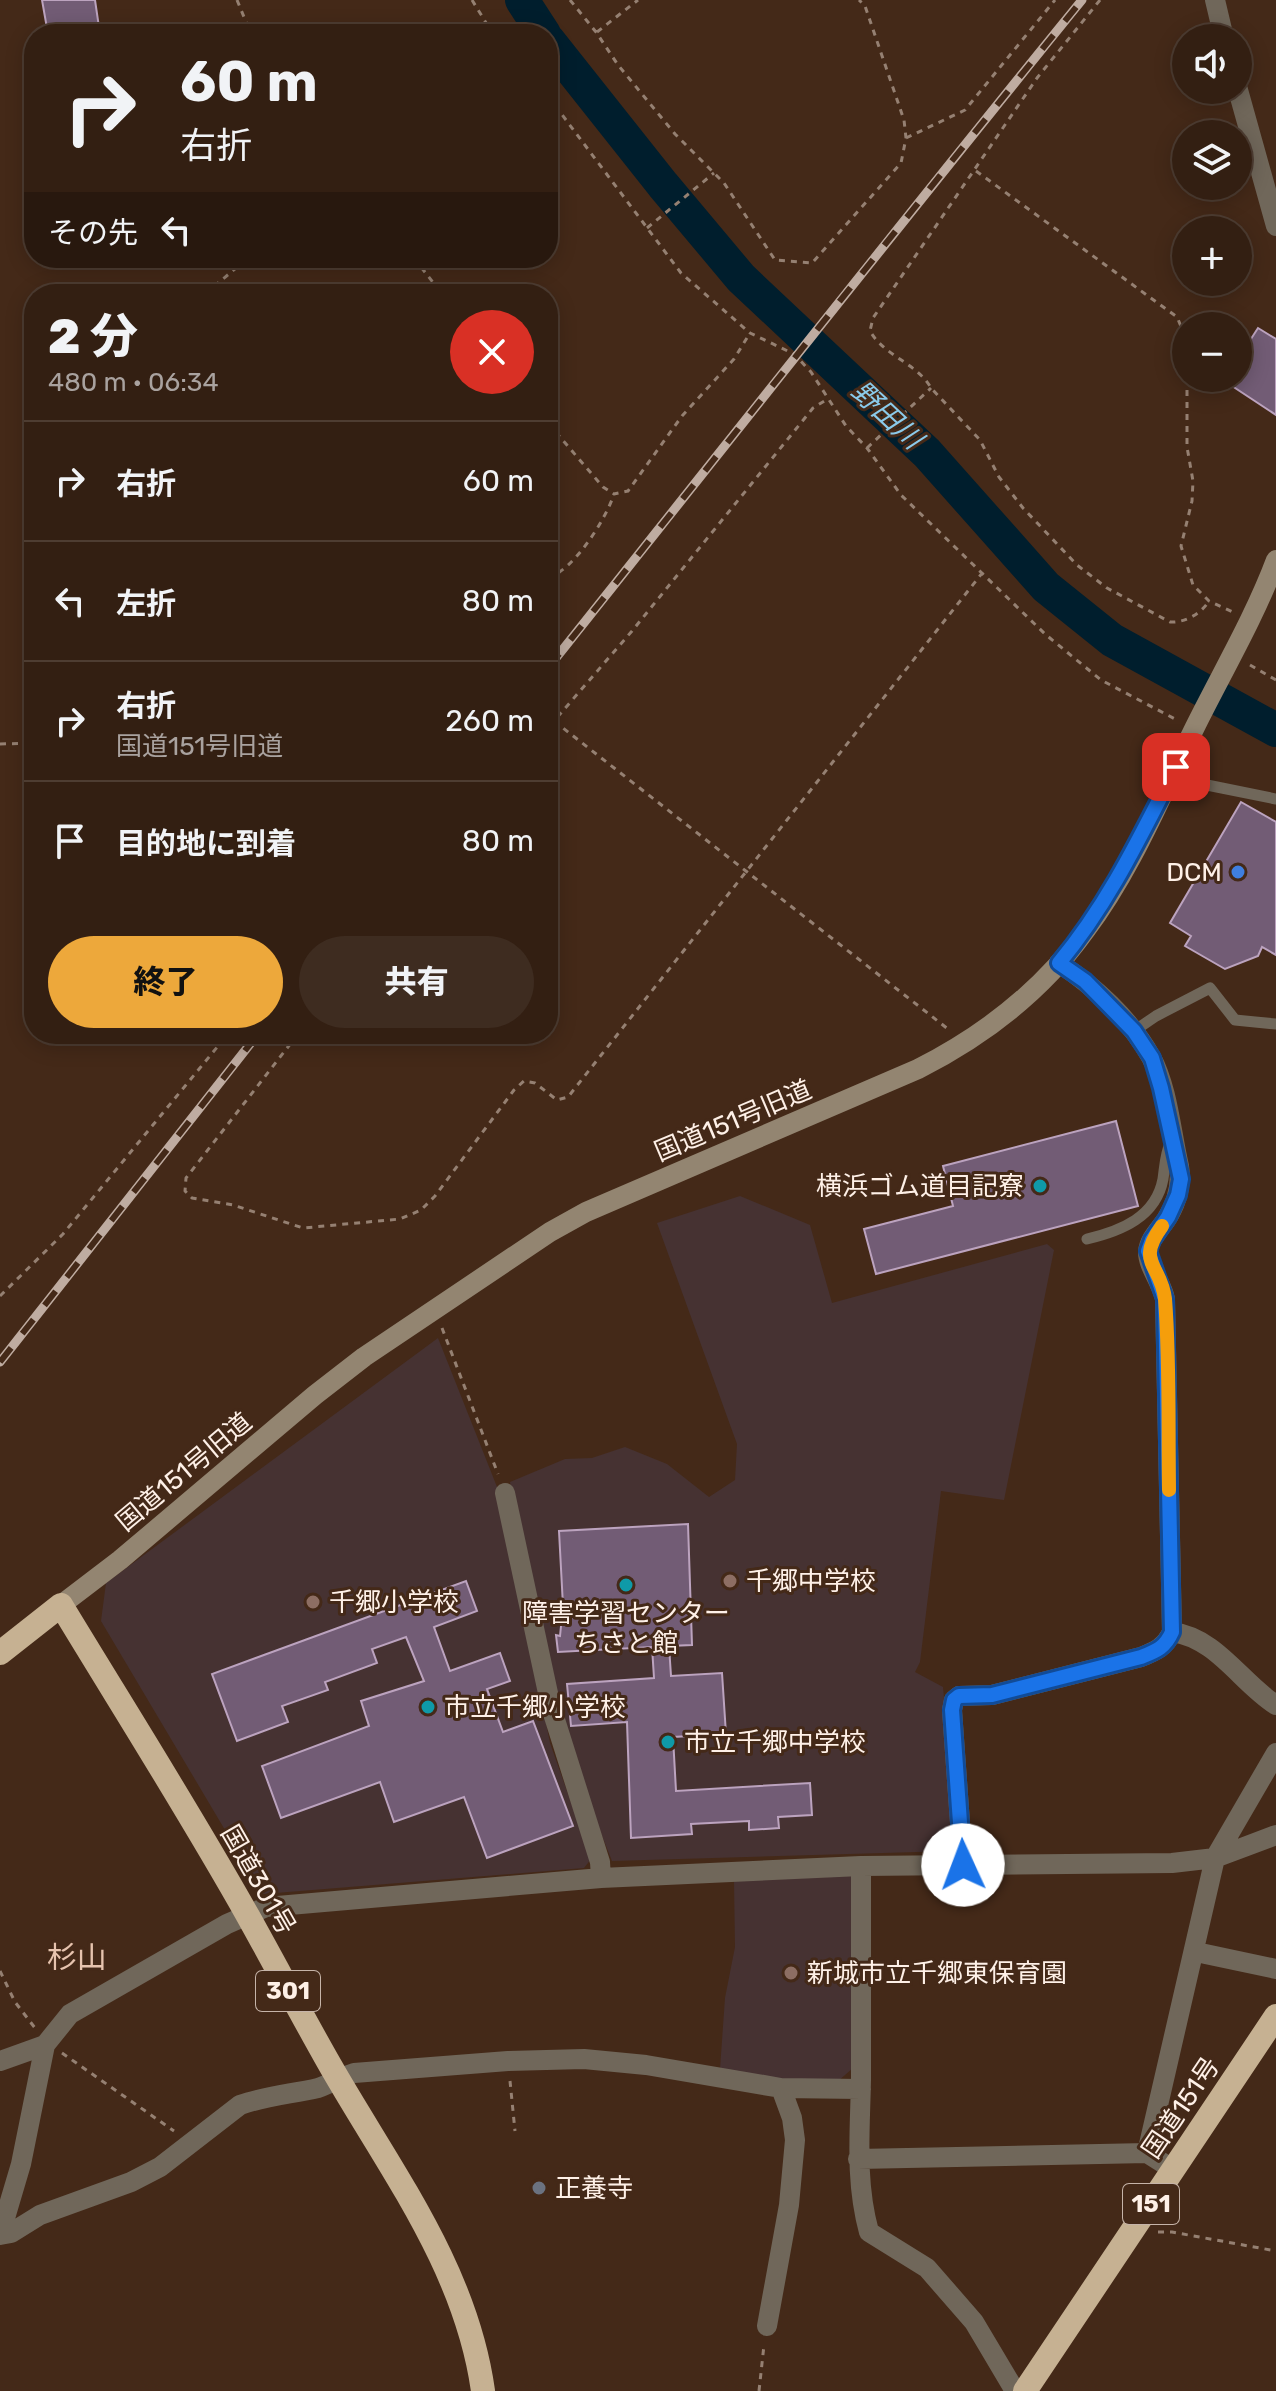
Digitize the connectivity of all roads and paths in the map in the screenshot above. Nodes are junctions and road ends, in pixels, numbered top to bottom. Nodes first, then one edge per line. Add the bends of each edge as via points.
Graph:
1 (237, 0) edge
2 (472, 0) edge
3 (570, 0) edge
4 (638, 0) edge
5 (859, 0) edge
6 (1055, 0) edge
7 (1100, 0) edge
8 (1215, 0) edge
9 (247, 24) edge
10 (487, 24) edge
11 (1221, 24) edge
12 (596, 32) junction
13 (1242, 104) edge
14 (558, 109) edge
15 (906, 138) junction
16 (976, 171) junction
17 (713, 173) junction
18 (1276, 226) edge
19 (649, 227) junction
20 (236, 268) edge
21 (422, 268) edge
22 (217, 284) edge
23 (434, 284) edge
24 (1172, 313) edge
25 (750, 333) junction
26 (931, 388) junction
27 (1187, 392) edge
28 (826, 400) junction
29 (558, 435) edge
30 (867, 448) junction
31 (614, 494) junction
32 (1276, 560) edge
33 (558, 572) edge
34 (983, 572) junction
35 (1209, 601) junction
36 (1249, 619) junction
37 (1230, 660) junction
38 (1276, 680) edge
39 (558, 716) edge
40 (558, 724) edge
41 (1195, 727) junction
42 (24, 743) edge
43 (0, 744) edge
44 (1176, 767) junction
45 (1276, 799) edge
46 (744, 872) junction
47 (1059, 963) junction
48 (1276, 1024) edge
49 (1134, 1031) junction
50 (220, 1044) edge
51 (290, 1044) edge
52 (962, 1047) junction
53 (1172, 1138) junction
54 (1087, 1239) dead end
55 (1, 1292) edge
56 (431, 1310) junction
57 (505, 1493) joint
58 (61, 1605) junction
59 (1172, 1632) junction
60 (0, 1653) edge
61 (1276, 1705) edge
62 (1276, 1753) edge
63 (1276, 1835) edge
64 (1215, 1858) junction
65 (963, 1865) junction
66 (861, 1866) junction
67 (601, 1878) junction
68 (247, 1915) junction
69 (1196, 1952) junction
70 (1276, 1969) edge
71 (0, 1971) edge
72 (1276, 2016) edge
73 (45, 2045) junction
74 (0, 2061) edge
75 (508, 2061) junction
76 (337, 2078) junction
77 (781, 2088) junction
78 (861, 2089) junction
79 (515, 2131) dead end
80 (191, 2142) junction
81 (1147, 2153) junction
82 (858, 2159) junction
83 (1174, 2170) junction
84 (1130, 2233) junction
85 (0, 2235) edge
86 (1276, 2251) edge
87 (767, 2326) joint
88 (483, 2391) edge
89 (759, 2391) edge
90 (1015, 2391) edge
91 (1025, 2391) edge

1 - 9 path
2 - 10 path
3 - 12 path
4 - 12 path
5 - 15 path
6 - 15 path via 965,110
7 - 16 path via 1037,78
8 - 11 street
12 - 17 path via 675,134
13 - 18 street
14 - 19 path
15 - 17 path via 901,163 812,263 775,260
16 - 24 path
16 - 26 path via 873,318 870,331
17 - 19 path
19 - 25 path via 681,273
20 - 22 path
21 - 23 path
25 - 28 path via 794,354
25 - 31 path via 628,491
26 - 30 path
26 - 35 path via 980,440 1023,508 1077,565 1107,588 1170,622 1180,623
27 - 35 path via 1193,481 1181,546 1193,585
28 - 30 path
28 - 39 path via 813,408
29 - 31 path
30 - 34 path via 901,495
31 - 33 path via 608,514
32 - 36 street, 国道151号旧道
34 - 41 path via 1101,680
34 - 46 path
35 - 36 path
36 - 37 street, 国道151号旧道
37 - 38 path
37 - 41 street, 国道151号旧道
40 - 46 path
41 - 44 street, 国道151号旧道
42 - 43 path
44 - 45 lane via 1207,785
44 - 47 street, 国道151号旧道 via 1124,870
46 - 51 path via 568,1097 557,1100 524,1081 435,1196 421,1210 400,1219 303,1228 192,1198 185,1191 186,1178
46 - 52 path via 952,1032
47 - 49 street via 1085,981
47 - 52 street, 国道151号旧道
48 - 49 lane via 1235,1020 1210,988
49 - 53 street via 1152,1058
50 - 55 path via 63,1234
52 - 56 street, 国道151号旧道 via 586,1212
53 - 54 lane via 1164,1156 1163,1182 1151,1208 1128,1227
53 - 59 street via 1181,1179 1178,1195 1148,1251 1165,1299
56 - 57 path via 445,1331
56 - 58 street, 国道151号旧道 via 315,1395
57 - 67 street via 551,1707
58 - 60 highway
58 - 68 highway, 国道301号 / 301
59 - 61 street via 1231,1663
59 - 65 street via 1167,1643 1141,1657 954,1700
62 - 64 street
63 - 64 street
64 - 65 street
64 - 69 street
65 - 66 street
66 - 67 street
66 - 78 street
67 - 68 street via 266,1907
68 - 73 street via 70,2014
68 - 76 highway, 国道301号 / 301
69 - 70 street
69 - 81 street
71 - 73 path
72 - 83 highway, 国道151号 / 151
73 - 74 street
73 - 80 path
73 - 85 street via 21,2164
75 - 76 street
75 - 77 street via 584,2059 646,2065
75 - 79 path
76 - 80 street via 321,2087 240,2105
76 - 88 highway, 国道301号 / 301 via 451,2274
77 - 78 street
77 - 87 street via 795,2140
78 - 82 street
80 - 85 street via 131,2182
81 - 82 street
81 - 83 street
82 - 90 street via 869,2232 927,2268 974,2322
83 - 84 highway, 国道151号 / 151
84 - 86 path via 1172,2232
84 - 91 highway, 国道151号 / 151
87 - 89 path

